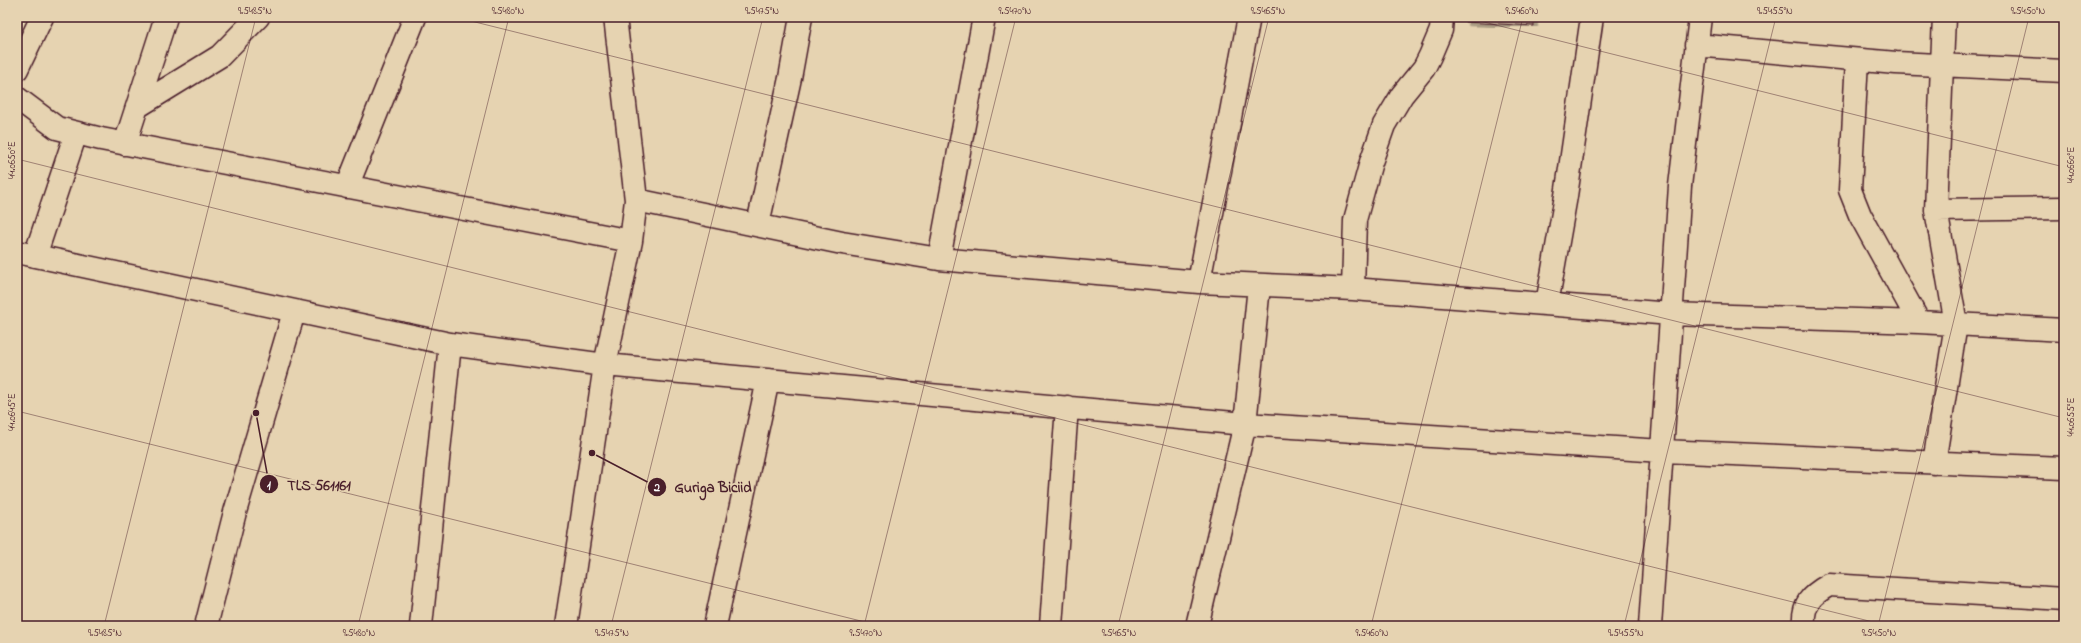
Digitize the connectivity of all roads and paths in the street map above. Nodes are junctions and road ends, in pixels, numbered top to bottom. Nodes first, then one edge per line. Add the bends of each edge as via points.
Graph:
1 (42, 17) edge
2 (166, 17) edge
3 (258, 17) edge
4 (415, 17) edge
5 (615, 17) edge
6 (801, 17) edge
7 (984, 17) edge
8 (1249, 17) edge
9 (1442, 17) edge
10 (1592, 17) edge
11 (1700, 17) edge
12 (1944, 17) edge
13 (1696, 45) junction
14 (1857, 60) junction
15 (1941, 66) junction
16 (17, 69) edge
17 (2064, 72) edge
18 (17, 98) edge
19 (137, 107) junction
20 (76, 133) junction
21 (125, 144) junction
22 (347, 187) junction
23 (636, 200) junction
24 (2064, 208) edge
25 (1936, 210) junction
26 (758, 224) junction
27 (631, 241) junction
28 (26, 254) edge
29 (939, 259) junction
30 (1199, 282) junction
31 (1259, 286) junction
32 (1353, 289) junction
33 (1547, 304) junction
34 (294, 312) junction
35 (1671, 314) junction
36 (1919, 322) junction
37 (1956, 324) junction
38 (2064, 330) edge
39 (450, 344) junction
40 (606, 365) junction
41 (768, 380) junction
42 (1067, 408) junction
43 (1245, 424) junction
44 (1662, 451) junction
45 (1934, 462) junction
46 (2064, 468) edge
47 (2064, 599) edge
48 (206, 626) edge
49 (421, 626) edge
50 (566, 626) edge
51 (715, 626) edge
52 (1051, 626) edge
53 (1197, 626) edge
54 (1650, 626) edge
55 (1804, 626) edge

1 - 16 street
2 - 19 street
3 - 19 street via 220,56
4 - 22 street
5 - 23 street
6 - 26 street
7 - 29 street
8 - 30 street
9 - 32 street via 1441,30 1430,56 1384,125 1371,162 1355,220
10 - 33 street via 1566,196
11 - 13 street
12 - 15 street
13 - 14 street
13 - 35 street via 1680,186
14 - 15 street
14 - 36 street via 1850,190 1860,215
15 - 17 street
15 - 25 street
18 - 20 street via 56,128
19 - 21 street
20 - 21 street
20 - 28 street
21 - 22 street
22 - 27 street
23 - 26 street
23 - 27 street
24 - 25 street
25 - 37 street
26 - 29 street via 842,243
27 - 40 street
28 - 34 street
29 - 30 street
30 - 31 street
31 - 32 street
31 - 43 street
32 - 33 street
33 - 35 street
34 - 39 street
34 - 48 street via 235,512
35 - 36 street
35 - 44 street
36 - 37 street
37 - 38 street
37 - 45 street
39 - 40 street
39 - 49 street
40 - 41 street
40 - 50 street
41 - 42 street
41 - 51 street
42 - 43 street
42 - 52 street
43 - 44 street
43 - 53 street
44 - 45 street
44 - 54 street
45 - 46 street
47 - 55 street via 1829,585 1813,594 1803,614

